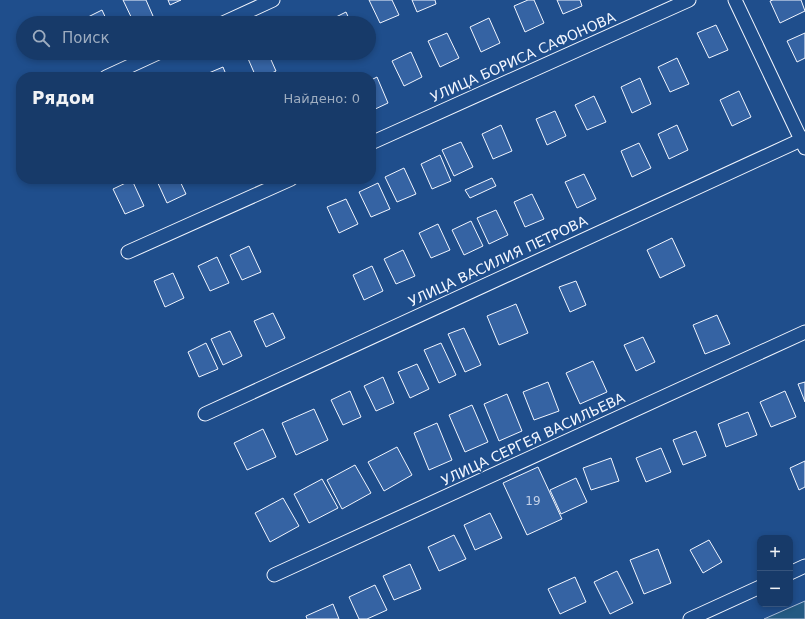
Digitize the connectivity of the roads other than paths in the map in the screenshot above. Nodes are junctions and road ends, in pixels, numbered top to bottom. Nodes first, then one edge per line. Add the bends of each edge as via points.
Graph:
1 (273, 0) edge
2 (689, 0) edge
3 (735, 0) edge
4 (238, 16) edge
5 (143, 60) edge
6 (117, 72) edge
7 (376, 141) edge
8 (804, 142) edge
9 (280, 184) edge
10 (128, 252) dead end
11 (805, 332) edge
12 (205, 414) dead end
13 (805, 566) edge
14 (793, 572) edge
15 (274, 575) dead end
16 (757, 588) edge
17 (690, 619) edge

1 - 4 street
2 - 7 street, УЛИЦА БОРИСА САФОНОВА
3 - 8 street
5 - 6 street
8 - 12 street, УЛИЦА ВАСИЛИЯ ПЕТРОВА
9 - 10 street
11 - 15 street, УЛИЦА СЕРГЕЯ ВАСИЛЬЕВА
13 - 14 street
16 - 17 street

